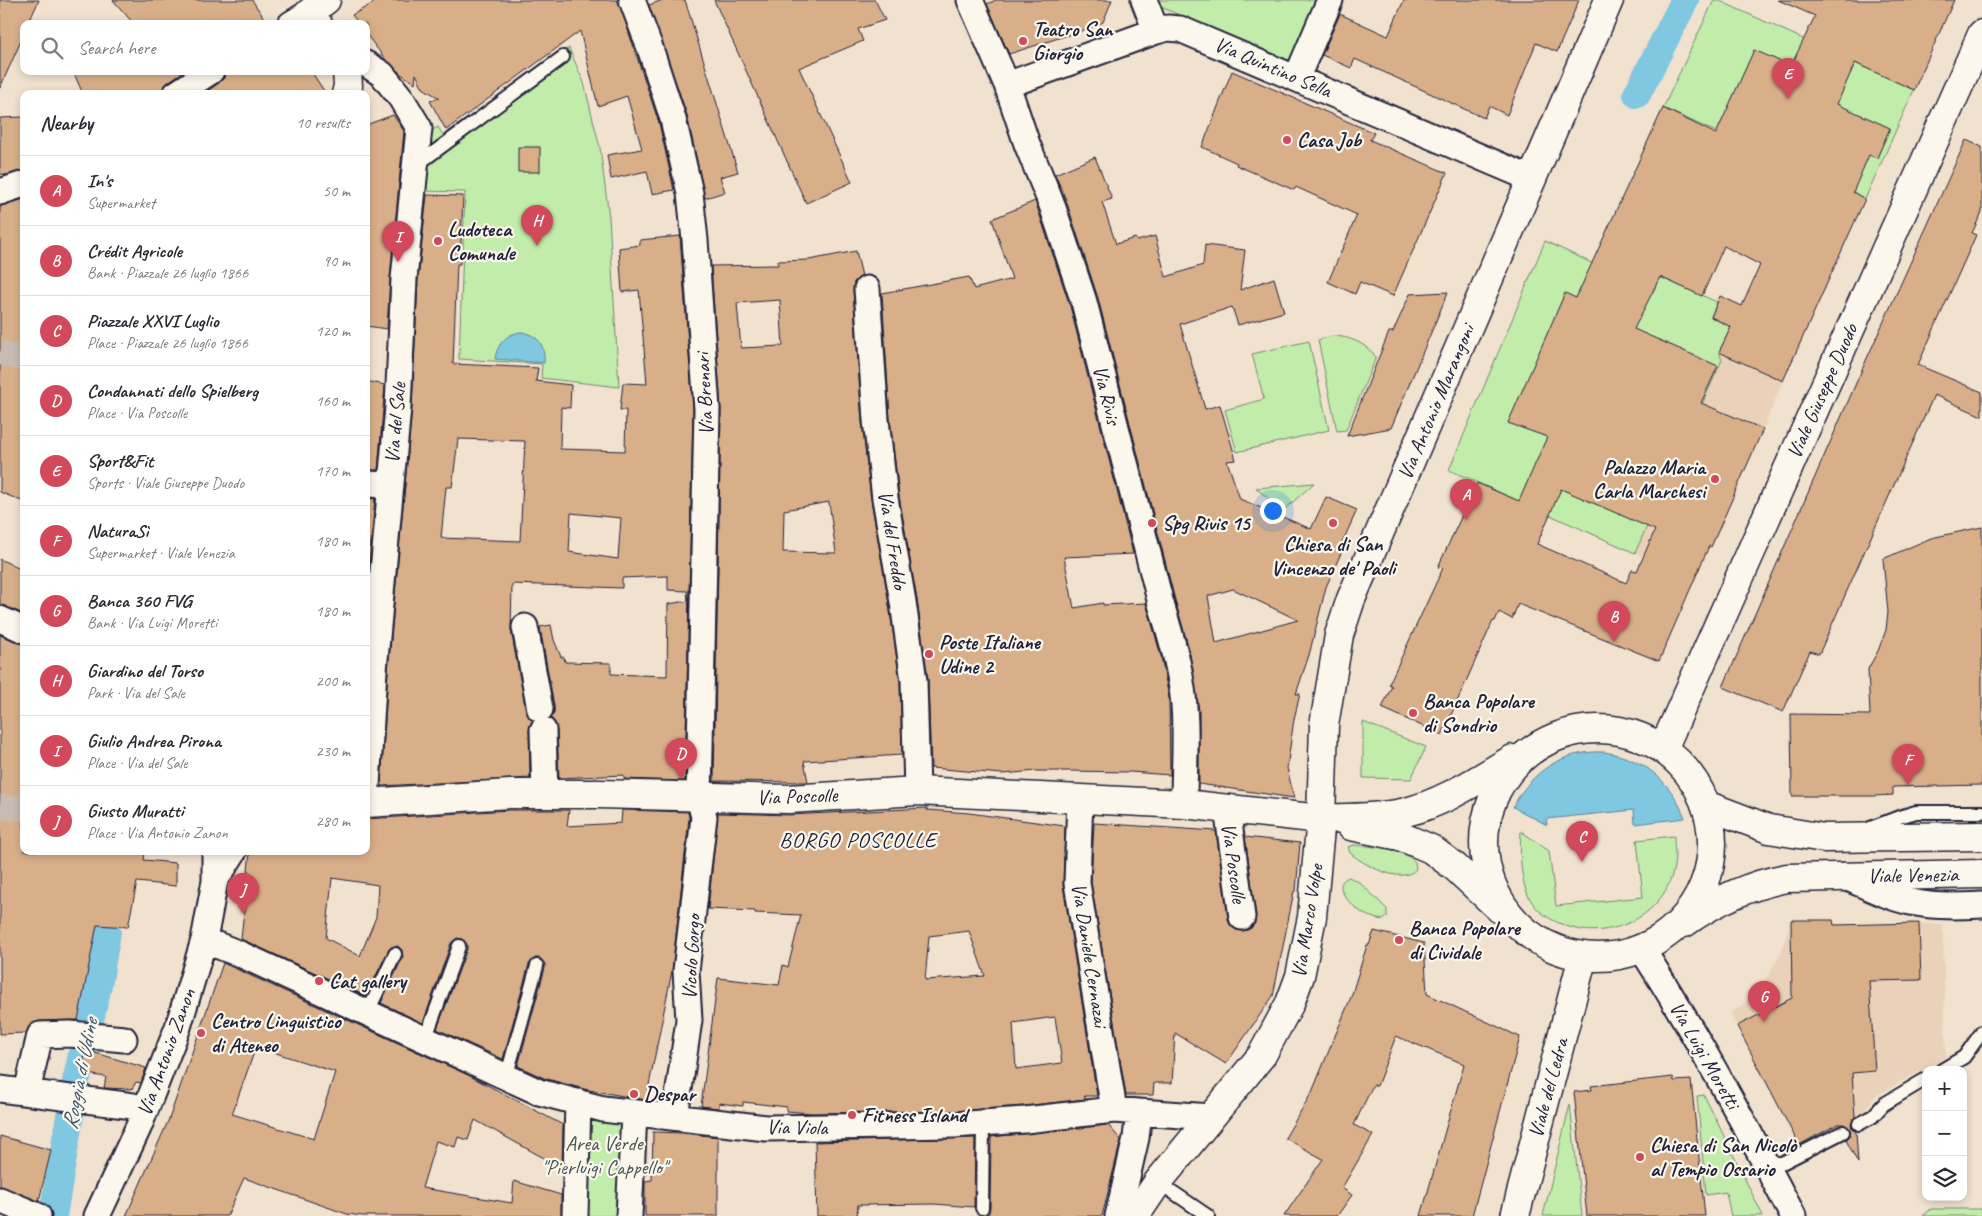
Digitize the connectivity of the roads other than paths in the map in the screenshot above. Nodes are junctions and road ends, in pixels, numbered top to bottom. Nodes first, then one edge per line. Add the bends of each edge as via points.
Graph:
1 (632, 0) edge
2 (970, 0) edge
3 (1144, 0) edge
4 (1330, 0) edge
5 (1608, 0) edge
6 (1156, 31) junction
7 (1982, 34) edge
8 (562, 57) dead end
9 (370, 66) edge
10 (205, 75) edge
11 (347, 75) edge
12 (1297, 77) junction
13 (1007, 85) junction
14 (182, 90) edge
15 (347, 90) edge
16 (422, 161) dead end
17 (1532, 179) junction
18 (20, 185) edge
19 (0, 192) edge
20 (867, 289) dead end
21 (378, 484) edge
22 (0, 619) edge
23 (525, 627) dead end
24 (20, 628) edge
25 (370, 736) edge
26 (1543, 742) junction
27 (1663, 749) junction
28 (917, 791) junction
29 (546, 794) junction
30 (699, 797) junction
31 (1080, 799) junction
32 (370, 802) edge
33 (1184, 804) junction
34 (1706, 805) junction
35 (1227, 808) junction
36 (1982, 812) edge
37 (1321, 819) junction
38 (1977, 833) edge
39 (1847, 838) junction
40 (215, 855) edge
41 (231, 855) edge
42 (1982, 874) edge
43 (1843, 876) junction
44 (215, 881) junction
45 (1982, 905) edge
46 (1242, 916) dead end
47 (1518, 924) junction
48 (1668, 934) junction
49 (204, 940) junction
50 (459, 946) dead end
51 (1642, 949) junction
52 (395, 954) dead end
53 (1582, 960) junction
54 (537, 966) dead end
55 (367, 1014) junction
56 (1982, 1032) edge
57 (124, 1039) dead end
58 (425, 1040) junction
59 (1949, 1066) edge
60 (506, 1078) junction
61 (1922, 1081) edge
62 (0, 1089) edge
63 (27, 1092) junction
64 (578, 1102) junction
65 (133, 1106) dead end
66 (1127, 1111) junction
67 (634, 1114) junction
68 (675, 1117) junction
69 (1211, 1117) junction
70 (983, 1123) junction
71 (1859, 1124) dead end
72 (1843, 1132) dead end
73 (1762, 1156) junction
74 (1158, 1182) junction
75 (0, 1200) edge
76 (982, 1208) dead end
77 (38, 1216) edge
78 (97, 1216) edge
79 (574, 1216) edge
80 (629, 1216) edge
81 (1118, 1216) edge
82 (1135, 1216) edge
83 (1208, 1216) edge
84 (1515, 1216) edge
85 (1793, 1216) edge

1 - 30 street, Via Brenari via 673,119 690,193 695,240 707,409
2 - 13 street, Via Rivis
3 - 6 street
4 - 12 street
5 - 17 main road, Via Antonio Marangoni
6 - 12 street, Via Quintino Sella via 1168,28 1192,32
6 - 13 street, Via Quintino Sella
7 - 27 main road, Viale Giuseppe Duodo
8 - 16 lane
9 - 21 street, Via del Sale via 382,74 419,128 404,280 398,407
10 - 14 street
11 - 15 main road
12 - 17 street, Via Quintino Sella
13 - 33 street, Via Rivis via 1084,302 1158,594 1175,648 1182,683
17 - 37 main road, Via Antonio Marangoni via 1342,626 1324,724
18 - 19 street
20 - 28 street, Via del Freddo via 885,498 914,681
21 - 25 street, Via del Sale
22 - 24 street
23 - 29 street via 542,720
26 - 27 main road via 1565,733 1600,728 1626,732
26 - 37 main road via 1429,805 1404,813
26 - 47 main road via 1525,754 1496,790 1487,812 1484,833 1484,859 1492,885 1501,904
27 - 34 main road via 1690,775
28 - 30 main road, Via Poscolle via 789,799
28 - 31 main road, Via Poscolle
29 - 30 main road, Via Poscolle
29 - 32 main road, Via Poscolle
30 - 68 street, Vicolo Gorgo via 704,817 686,971 688,1020
31 - 33 main road, Via Poscolle
31 - 66 street, Via Daniele Cernazai via 1077,884
33 - 35 main road, Via Poscolle
34 - 39 main road, Viale Venezia via 1768,829 1824,838
34 - 48 main road via 1712,840 1707,878 1690,911
35 - 37 main road, Via Poscolle
35 - 46 street, Via Poscolle
36 - 39 lane, Viale Venezia via 1916,812
37 - 47 main road via 1400,836 1430,849
37 - 69 main road, Via Marco Volpe via 1308,939 1300,976 1290,1003 1262,1055
38 - 39 main road, Viale Venezia
40 - 44 street
41 - 44 street
42 - 43 main road, Viale Venezia
43 - 45 street, Viale Venezia via 1915,903
43 - 48 main road, Viale Venezia via 1765,882 1704,909
44 - 49 street, Via Antonio Zanon
47 - 53 main road via 1546,946
48 - 51 main road
49 - 55 street, Via Viola
49 - 78 street, Via Antonio Zanon via 158,1081
50 - 58 lane
51 - 53 main road via 1621,956
51 - 73 street, Via Luigi Moretti
52 - 55 lane
53 - 84 main road, Viale del Ledra
54 - 60 lane
55 - 58 street, Via Viola
56 - 59 lane via 1964,1057
57 - 63 street via 40,1035
58 - 60 street, Via Viola
60 - 64 street, Via Viola via 539,1092
61 - 71 lane via 1884,1104 1872,1118
62 - 63 street
63 - 65 street
64 - 67 street, Via Viola
64 - 79 street
66 - 69 street
66 - 70 street, Via Viola
66 - 81 street via 1136,1138
67 - 68 street, Via Viola
67 - 80 street
68 - 70 street, Via Viola via 766,1128
69 - 74 main road, Via Marco Volpe
70 - 76 lane
72 - 73 lane via 1782,1164 1773,1164
73 - 85 street, Via Luigi Moretti
74 - 82 main road, Via Marco Volpe
74 - 83 lane
75 - 77 street

